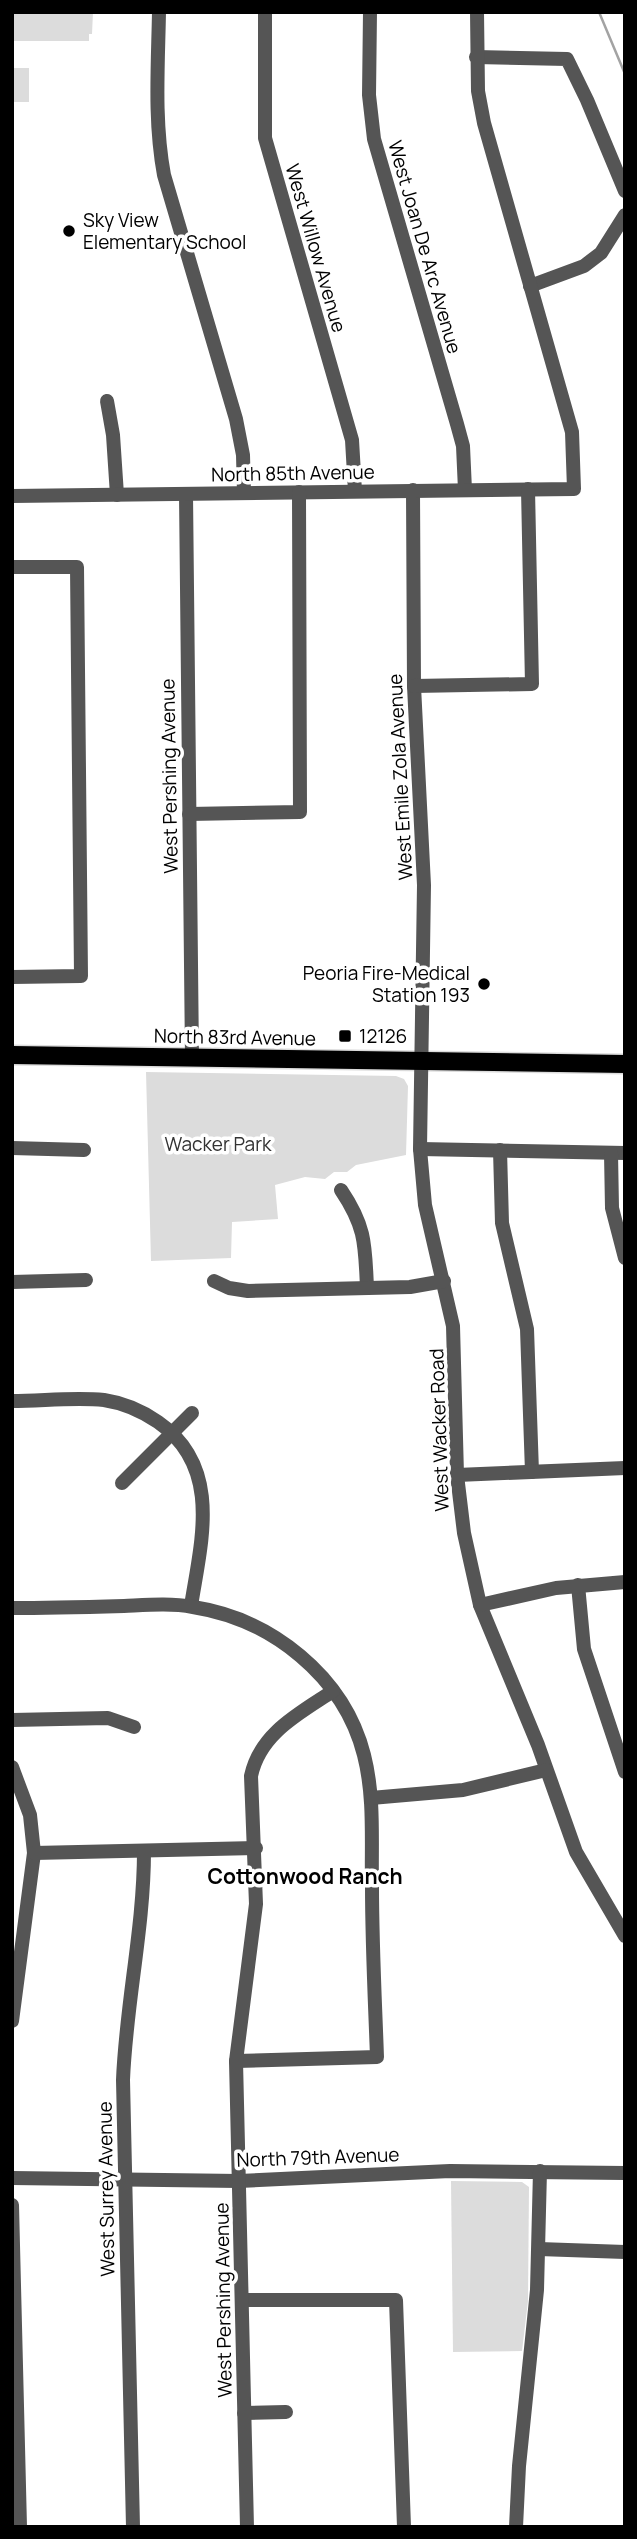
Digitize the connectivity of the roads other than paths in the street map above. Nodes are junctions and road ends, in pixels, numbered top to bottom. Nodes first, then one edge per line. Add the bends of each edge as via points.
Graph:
1 (159, 12) edge
2 (265, 12) edge
3 (370, 12) edge
4 (477, 12) edge
5 (476, 57) junction
6 (625, 191) edge
7 (625, 215) edge
8 (530, 286) junction
9 (107, 401) dead end
10 (465, 489) junction
11 (528, 489) junction
12 (355, 491) junction
13 (413, 491) junction
14 (299, 492) junction
15 (244, 493) junction
16 (186, 494) junction
17 (117, 495) junction
18 (12, 496) edge
19 (12, 566) edge
20 (414, 686) junction
21 (189, 814) junction
22 (12, 977) edge
23 (12, 1055) edge
24 (192, 1058) junction
25 (421, 1061) junction
26 (625, 1064) edge
27 (12, 1148) edge
28 (84, 1150) dead end
29 (420, 1150) junction
30 (500, 1150) junction
31 (618, 1153) edge
32 (341, 1190) dead end
33 (625, 1258) edge
34 (86, 1280) dead end
35 (214, 1281) dead end
36 (444, 1281) junction
37 (12, 1282) edge
38 (367, 1288) junction
39 (12, 1401) edge
40 (192, 1413) dead end
41 (172, 1433) junction
42 (625, 1468) edge
43 (532, 1472) junction
44 (457, 1475) junction
45 (122, 1483) dead end
46 (625, 1582) edge
47 (578, 1586) junction
48 (480, 1605) junction
49 (191, 1606) junction
50 (12, 1608) edge
51 (333, 1691) junction
52 (12, 1720) edge
53 (134, 1727) dead end
54 (12, 1767) edge
55 (546, 1770) junction
56 (625, 1772) edge
57 (371, 1798) junction
58 (256, 1848) junction
59 (144, 1851) junction
60 (34, 1853) junction
61 (625, 1936) edge
62 (12, 2021) edge
63 (236, 2061) junction
64 (540, 2171) junction
65 (625, 2173) edge
66 (12, 2178) edge
67 (125, 2179) junction
68 (239, 2180) junction
69 (12, 2205) edge
70 (539, 2249) junction
71 (625, 2252) edge
72 (242, 2300) junction
73 (286, 2412) dead end
74 (244, 2413) junction
75 (20, 2527) edge
76 (134, 2527) edge
77 (247, 2527) edge
78 (404, 2527) edge
79 (516, 2527) edge

1 - 15 street via 159,150 236,419
2 - 12 street, West Willow Avenue via 265,138 352,440
3 - 10 street, West Joan De Arc Avenue via 369,95 374,139 463,446
4 - 5 street
5 - 6 street via 567,59
5 - 8 street via 488,141
7 - 8 street via 601,253 584,266
8 - 11 street, North 85th Avenue via 572,432 574,489
9 - 17 street
10 - 11 street, North 85th Avenue
10 - 13 street, North 85th Avenue
11 - 20 street via 532,684
12 - 13 street, North 85th Avenue
12 - 14 street, North 85th Avenue
13 - 20 street, West Emile Zola Avenue
14 - 15 street, North 85th Avenue
14 - 21 street via 300,812
15 - 16 street, North 85th Avenue
16 - 17 street, North 85th Avenue
16 - 21 street, West Pershing Avenue
17 - 18 street, North 85th Avenue
19 - 22 street via 77,567 81,976
20 - 25 street, West Emile Zola Avenue via 424,884
21 - 24 street, West Pershing Avenue
23 - 24 main road, North 83rd Avenue
24 - 25 main road, North 83rd Avenue
25 - 26 main road, North 83rd Avenue
25 - 29 street, West Wacker Road
27 - 28 street
29 - 30 street
29 - 36 street, West Wacker Road via 425,1205
30 - 31 street
30 - 43 street via 502,1223 527,1329
31 - 33 street via 612,1208
32 - 38 street via 360,1221
34 - 37 street
35 - 38 street via 248,1291
36 - 38 street
36 - 44 street, West Wacker Road via 455,1341
39 - 41 street via 117,1403
40 - 41 street
41 - 45 street
41 - 49 street via 197,1472 203,1503
42 - 43 street
43 - 44 street
44 - 48 street, West Wacker Road via 466,1551
46 - 47 street
47 - 48 street
47 - 56 street via 584,1649
48 - 55 street, West Wacker Road
49 - 50 street
49 - 51 street via 242,1619 277,1637 307,1661
51 - 57 street via 359,1739
51 - 58 street, West Pershing Avenue via 284,1724 261,1748 251,1776
52 - 53 street via 107,1718
54 - 60 street via 30,1815
55 - 57 street via 463,1790
55 - 61 street, West Wacker Road via 576,1852
57 - 63 street via 377,2057
58 - 59 street
58 - 63 street, West Pershing Avenue via 256,1904
59 - 60 street
59 - 67 street, West Surrey Avenue via 144,1895 124,2055
60 - 62 street
63 - 68 street, West Pershing Avenue
64 - 65 street, North 79th Avenue
64 - 68 street, North 79th Avenue
64 - 70 street
66 - 67 street, North 79th Avenue
67 - 68 street, North 79th Avenue
67 - 76 street, West Surrey Avenue
68 - 72 street, West Pershing Avenue
69 - 75 street
70 - 71 street
70 - 79 street
72 - 74 street, West Pershing Avenue
72 - 78 street via 396,2300
73 - 74 street
74 - 77 street, West Pershing Avenue

